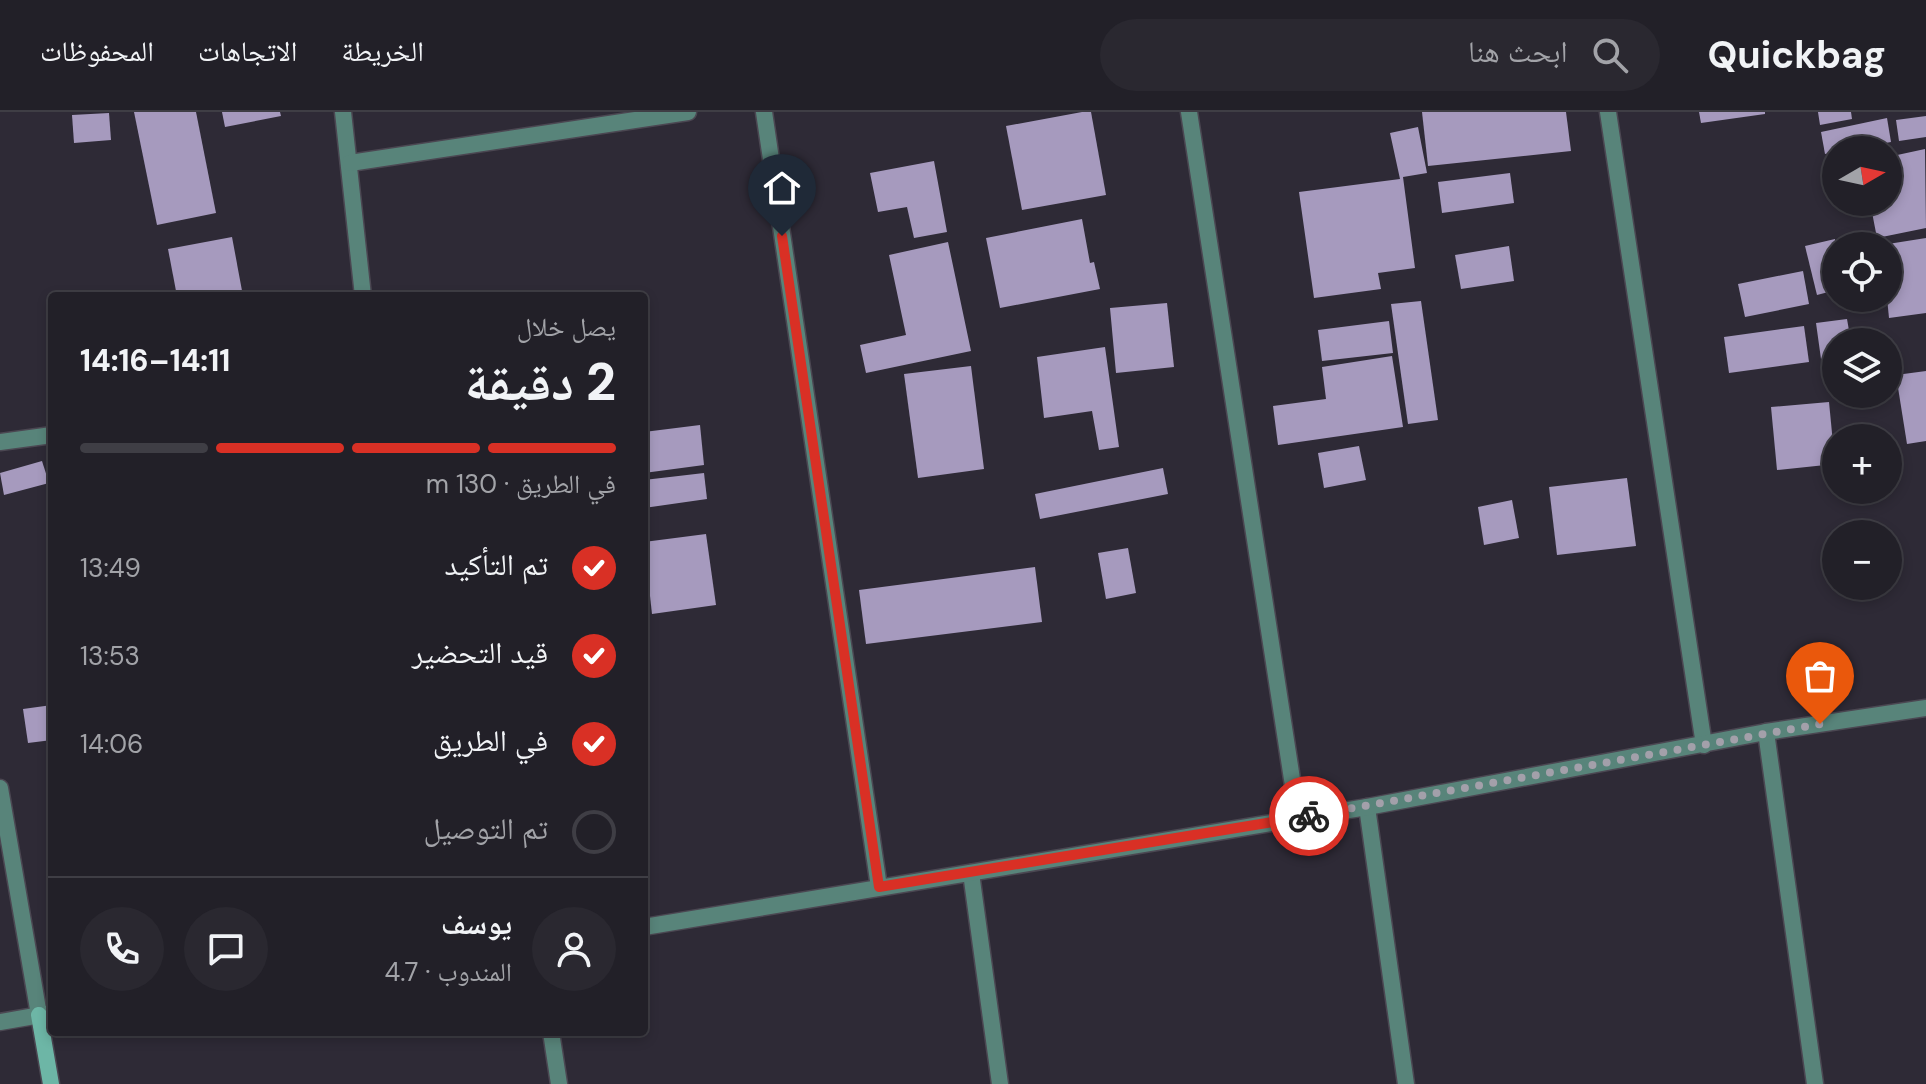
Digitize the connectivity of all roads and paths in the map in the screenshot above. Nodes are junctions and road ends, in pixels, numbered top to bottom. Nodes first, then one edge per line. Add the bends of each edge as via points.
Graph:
1 (343, 112) edge
2 (688, 112) edge
3 (764, 112) edge
4 (1189, 112) edge
5 (1608, 112) edge
6 (350, 163) junction
7 (363, 292) edge
8 (48, 436) edge
9 (0, 442) edge
10 (1926, 708) edge
11 (1766, 732) junction
12 (1704, 745) junction
13 (0, 788) edge
14 (1367, 807) junction
15 (1298, 818) junction
16 (971, 873) junction
17 (879, 887) junction
18 (648, 926) edge
19 (46, 1014) edge
20 (0, 1022) edge
21 (552, 1036) edge
22 (51, 1084) edge
23 (559, 1084) edge
24 (1000, 1084) edge
25 (1406, 1084) edge
26 (1815, 1084) edge

1 - 6 street
2 - 6 street
3 - 17 street
4 - 15 street
5 - 12 street
6 - 7 street
8 - 9 street
10 - 11 street
11 - 12 street
11 - 26 street
12 - 14 street
13 - 19 street
14 - 15 street
14 - 25 street
15 - 16 street
16 - 17 street
16 - 24 street
17 - 18 street
19 - 20 street
19 - 22 street
21 - 23 street

